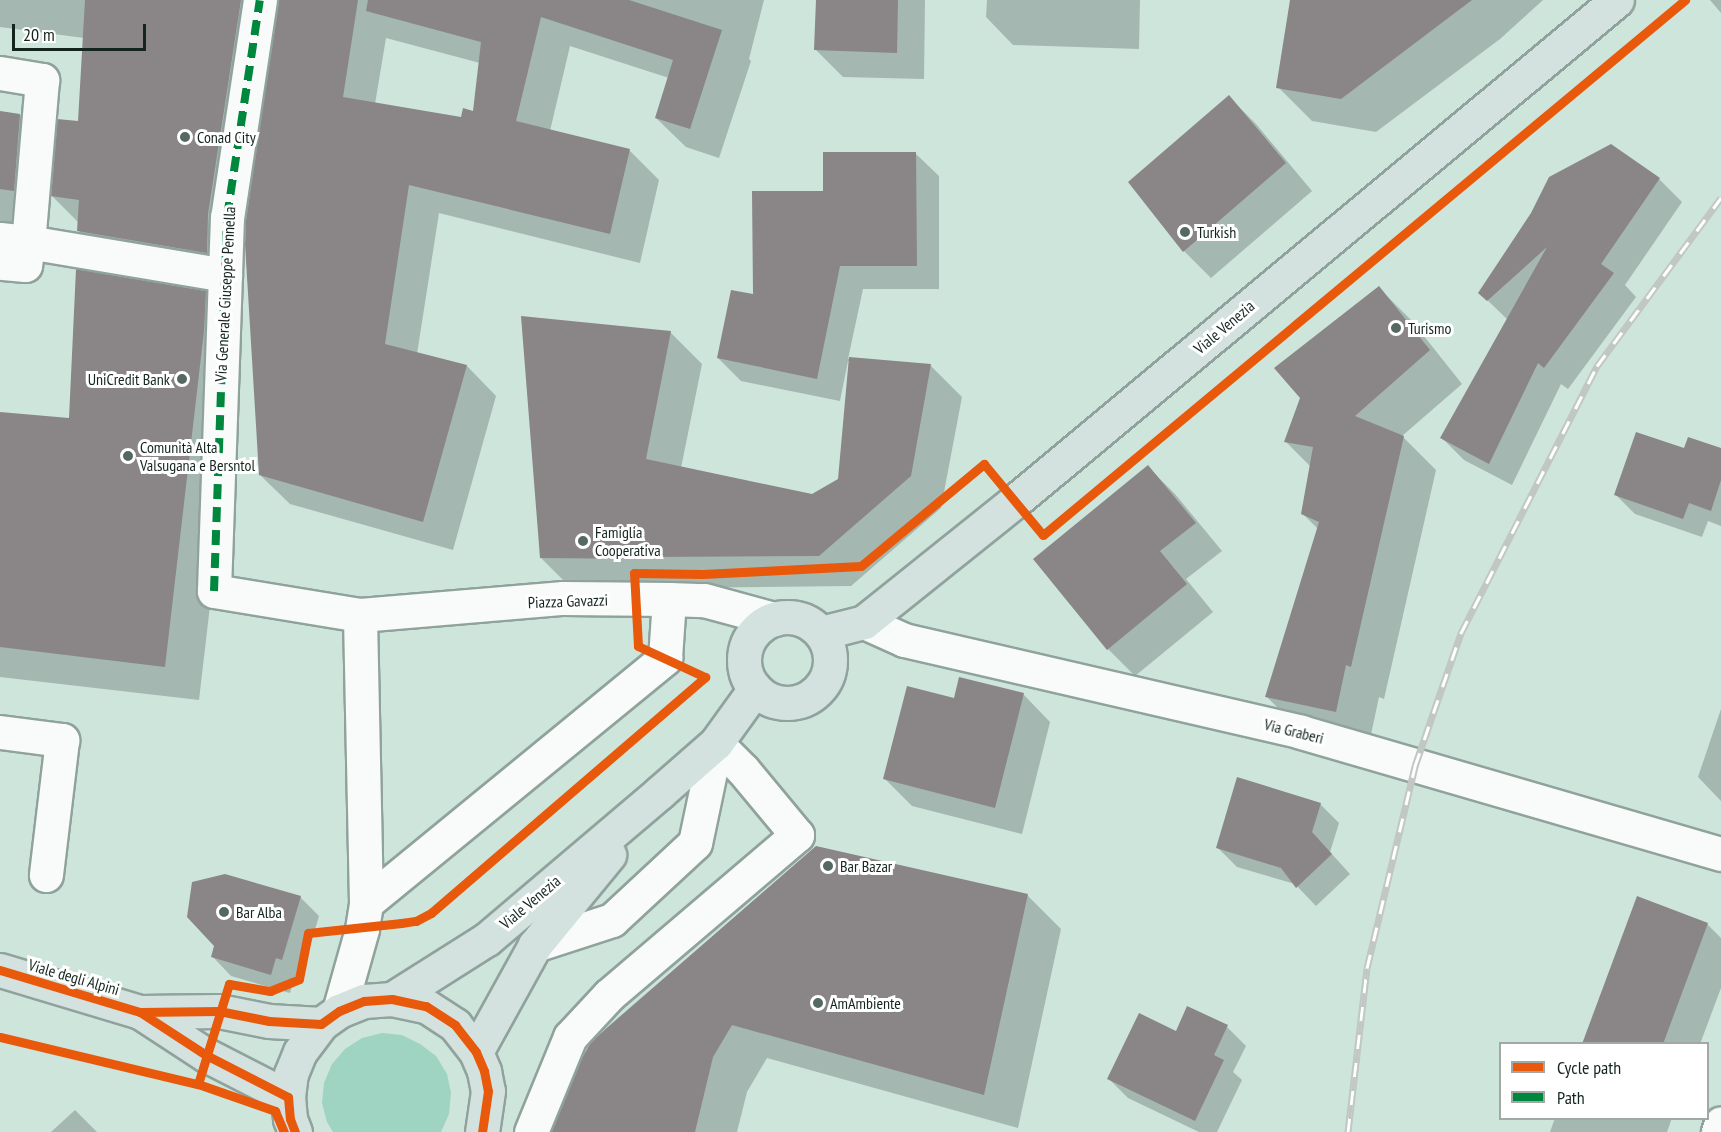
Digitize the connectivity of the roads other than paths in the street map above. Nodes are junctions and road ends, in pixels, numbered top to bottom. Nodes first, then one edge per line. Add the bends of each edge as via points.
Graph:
1 (260, 0) edge
2 (1617, 0) edge
3 (0, 74) edge
4 (14, 240) edge
5 (0, 263) edge
6 (225, 275) junction
7 (214, 591) joint
8 (669, 599) junction
9 (360, 615) junction
10 (774, 620) junction
11 (864, 622) junction
12 (820, 633) junction
13 (755, 689) junction
14 (0, 732) edge
15 (716, 743) junction
16 (659, 793) junction
17 (1721, 854) edge
18 (46, 875) dead end
19 (366, 903) junction
20 (535, 945) junction
21 (0, 970) edge
22 (392, 999) junction
23 (140, 1012) junction
24 (330, 1018) junction
25 (476, 1052) junction
26 (288, 1096) junction
27 (1721, 1123) edge
28 (295, 1132) edge
29 (482, 1132) edge
30 (531, 1132) edge
31 (1718, 1132) edge

1 - 6 street, Via Generale Giuseppe Pennella via 227,217
2 - 11 main road, Viale Venezia
3 - 4 street via 42,80
4 - 5 street via 25,265
4 - 6 street
6 - 7 street, Via Generale Giuseppe Pennella
7 - 9 street, Piazza Gavazzi
8 - 9 street, Piazza Gavazzi via 562,598
8 - 10 street, Piazza Gavazzi via 704,600
8 - 19 street via 665,658
9 - 19 street
10 - 12 main road via 800,619
10 - 13 main road via 752,636 746,649 744,664
11 - 12 main road, Viale Venezia
11 - 17 street, Via Graberi via 904,640 1301,732
12 - 13 main road via 830,660 821,687 809,697 788,703 768,698
13 - 15 main road, Viale Venezia
14 - 18 street via 62,741
15 - 16 main road, Viale Venezia
15 - 20 street via 696,843 612,920
15 - 30 street via 797,836 609,995 570,1037
16 - 20 main road, Viale Venezia
16 - 22 main road, Viale Venezia via 487,939
19 - 24 street via 362,929
20 - 25 main road, Viale Venezia
21 - 23 main road, Viale degli Alpini
22 - 24 main road via 364,1001
22 - 25 main road via 426,1006 455,1025
23 - 24 main road via 219,1011 269,1022
23 - 26 main road via 206,1055
24 - 26 main road via 300,1052
25 - 29 main road via 488,1091
26 - 28 main road
27 - 31 street

